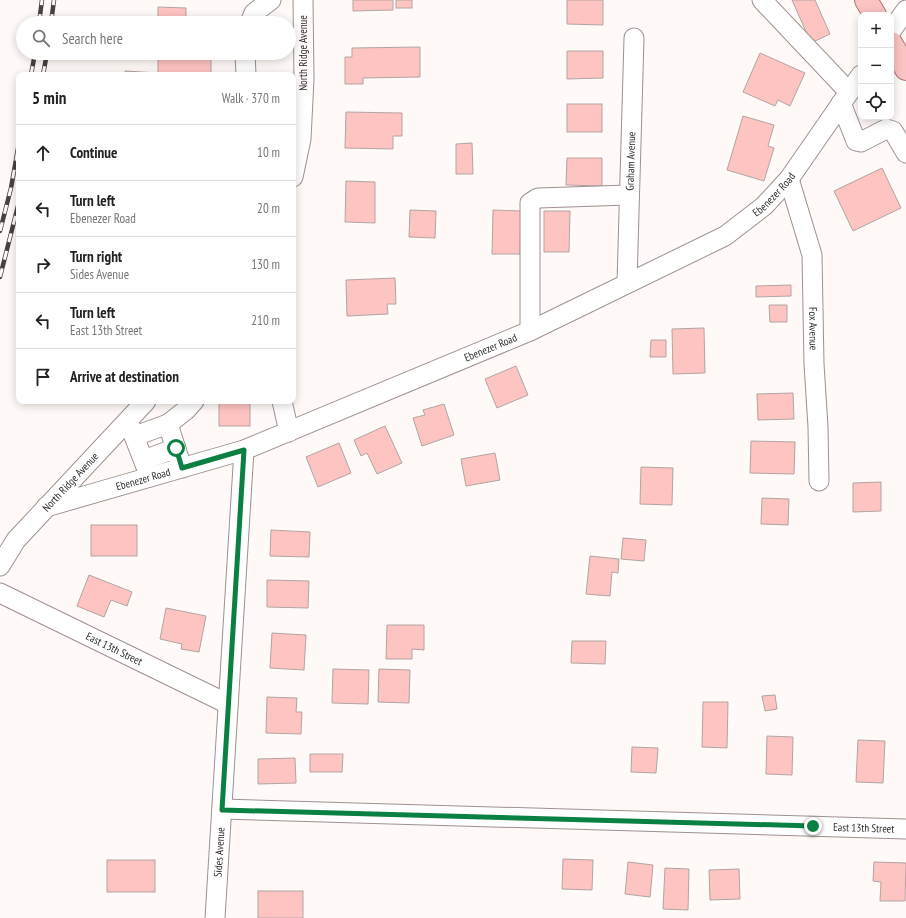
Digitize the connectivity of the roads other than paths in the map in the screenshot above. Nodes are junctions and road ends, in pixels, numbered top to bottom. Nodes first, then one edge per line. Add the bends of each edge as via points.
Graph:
1 (271, 0) edge
2 (303, 0) edge
3 (762, 0) edge
4 (866, 0) edge
5 (906, 10) edge
6 (873, 12) edge
7 (253, 16) edge
8 (894, 27) edge
9 (634, 38) dead end
10 (894, 48) edge
11 (245, 60) edge
12 (906, 69) edge
13 (246, 72) edge
14 (858, 79) edge
15 (845, 97) junction
16 (906, 154) edge
17 (296, 160) edge
18 (789, 179) junction
19 (629, 195) junction
20 (627, 284) junction
21 (530, 331) junction
22 (144, 404) edge
23 (191, 404) edge
24 (283, 404) edge
25 (168, 424) junction
26 (131, 428) junction
27 (288, 432) junction
28 (176, 448) junction
29 (244, 450) junction
30 (182, 468) junction
31 (147, 469) junction
32 (819, 481) dead end
33 (46, 507) junction
34 (0, 566) edge
35 (0, 593) edge
36 (228, 704) junction
37 (222, 810) junction
38 (906, 829) edge
39 (215, 918) edge

1 - 7 street
2 - 17 street, North Ridge Avenue via 304,79 301,139
3 - 15 street
4 - 6 main road
5 - 8 street
9 - 19 street, Graham Avenue
10 - 12 main road
11 - 13 street
14 - 15 street, Ebenezer Road
15 - 16 street via 856,141 861,142 886,129 893,131
15 - 18 street, Ebenezer Road
18 - 20 street, Ebenezer Road via 764,206 725,236
18 - 32 street, Fox Avenue via 812,255
19 - 20 street, Graham Avenue
19 - 21 street via 538,198 530,203
20 - 21 street, Ebenezer Road
21 - 27 street, Ebenezer Road
22 - 26 street, North Ridge Avenue
23 - 25 street
24 - 27 street
25 - 26 street
25 - 28 street
26 - 31 street
26 - 33 street, North Ridge Avenue
27 - 29 street, Ebenezer Road
28 - 30 street
28 - 31 street
29 - 30 street, Ebenezer Road
29 - 36 street, Sides Avenue
30 - 31 street, Ebenezer Road
31 - 33 street, Ebenezer Road
33 - 34 street, North Ridge Avenue via 16,540
35 - 36 street, East 13th Street
36 - 37 street, Sides Avenue
37 - 38 street, East 13th Street
37 - 39 street, Sides Avenue

